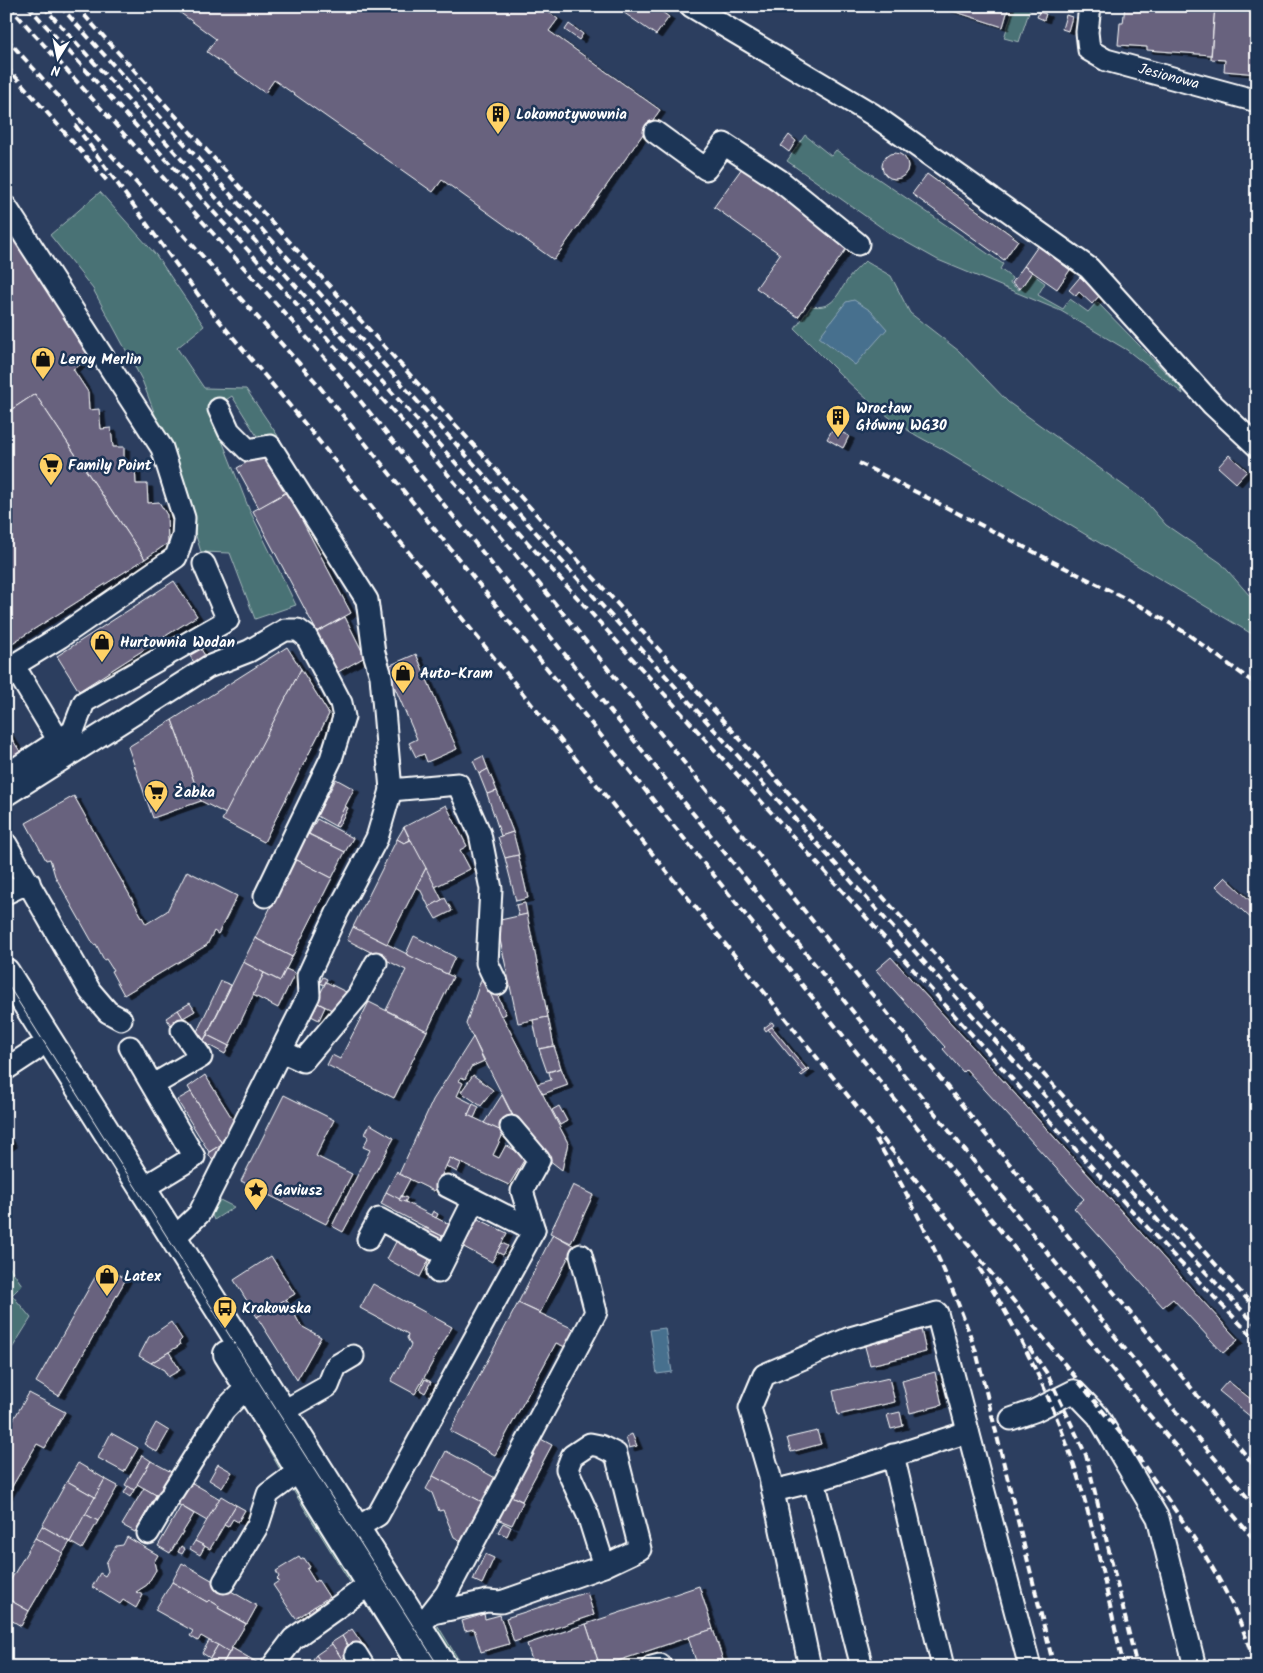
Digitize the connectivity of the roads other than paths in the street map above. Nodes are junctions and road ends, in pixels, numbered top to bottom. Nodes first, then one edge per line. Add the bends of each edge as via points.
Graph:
1 (691, 6) edge
2 (1090, 6) edge
3 (1257, 101) edge
4 (655, 132) dead end
5 (6, 207) edge
6 (858, 244) dead end
7 (219, 409) dead end
8 (1257, 446) edge
9 (204, 564) dead end
10 (13, 673) edge
11 (59, 741) junction
12 (6, 775) edge
13 (391, 790) junction
14 (6, 796) edge
15 (6, 844) edge
16 (29, 882) junction
17 (6, 893) edge
18 (265, 896) dead end
19 (376, 962) dead end
20 (6, 972) edge
21 (497, 984) dead end
22 (6, 1004) edge
23 (121, 1019) dead end
24 (182, 1030) dead end
25 (130, 1047) dead end
26 (35, 1050) junction
27 (281, 1051) junction
28 (6, 1069) edge
29 (153, 1085) junction
30 (511, 1127) dead end
31 (447, 1186) dead end
32 (142, 1188) junction
33 (474, 1200) junction
34 (534, 1230) junction
35 (174, 1238) junction
36 (368, 1239) dead end
37 (581, 1255) dead end
38 (353, 1356) dead end
39 (247, 1387) junction
40 (284, 1411) junction
41 (1011, 1419) dead end
42 (968, 1432) junction
43 (893, 1455) junction
44 (299, 1471) junction
45 (814, 1480) junction
46 (773, 1491) junction
47 (358, 1527) junction
48 (148, 1533) dead end
49 (604, 1566) junction
50 (224, 1582) dead end
51 (370, 1584) junction
52 (426, 1619) junction
53 (272, 1667) edge
54 (422, 1667) edge
55 (444, 1667) edge
56 (652, 1667) edge
57 (661, 1667) edge
58 (810, 1667) edge
59 (862, 1667) edge
60 (942, 1667) edge
61 (1030, 1667) edge
62 (1195, 1667) edge

1 - 8 street via 872,114 1089,268 1212,404
2 - 3 street, Jesionowa via 1089,50 1106,60
4 - 6 street via 706,169 724,144 779,180
5 - 10 street via 162,448 184,518 183,536 176,557
7 - 13 street via 230,431 248,450 270,446 367,600 374,653 381,676
9 - 11 street via 228,620 84,702 73,731
10 - 11 street
11 - 12 street
13 - 21 street via 458,784 480,834 491,889 487,963
13 - 27 street via 377,838 308,976 309,994
14 - 18 street via 208,668 249,651 285,630 298,630 306,636 341,703 344,717 332,758
15 - 16 street
16 - 17 street
16 - 23 street via 90,991 108,1012
19 - 27 street via 358,996 303,1061
20 - 32 main road
22 - 26 main road
24 - 29 street via 201,1056
25 - 29 street
26 - 28 street
26 - 39 main road
27 - 35 street via 199,1214
29 - 32 street via 194,1157
30 - 34 street via 539,1160 522,1191
31 - 33 street
32 - 35 main road
33 - 34 street
33 - 36 street via 442,1264 379,1220
34 - 47 street via 378,1514
35 - 40 main road
37 - 52 street via 596,1312 446,1594
38 - 40 street via 336,1366 328,1386
39 - 44 main road
39 - 48 street via 224,1410
40 - 47 main road
41 - 62 street via 1074,1391 1098,1416 1158,1518
42 - 43 street
42 - 46 street via 937,1313 850,1338 764,1375 750,1408
42 - 61 street
43 - 45 street
43 - 60 street
44 - 50 street via 268,1494 258,1525
44 - 51 main road
45 - 46 street
45 - 59 street
46 - 58 street
47 - 52 main road
49 - 49 street via 594,1531 567,1468 572,1456 590,1444 616,1454 640,1549
49 - 52 street via 501,1602 487,1601
51 - 53 street via 294,1639
51 - 54 main road
52 - 55 main road
56 - 57 street

